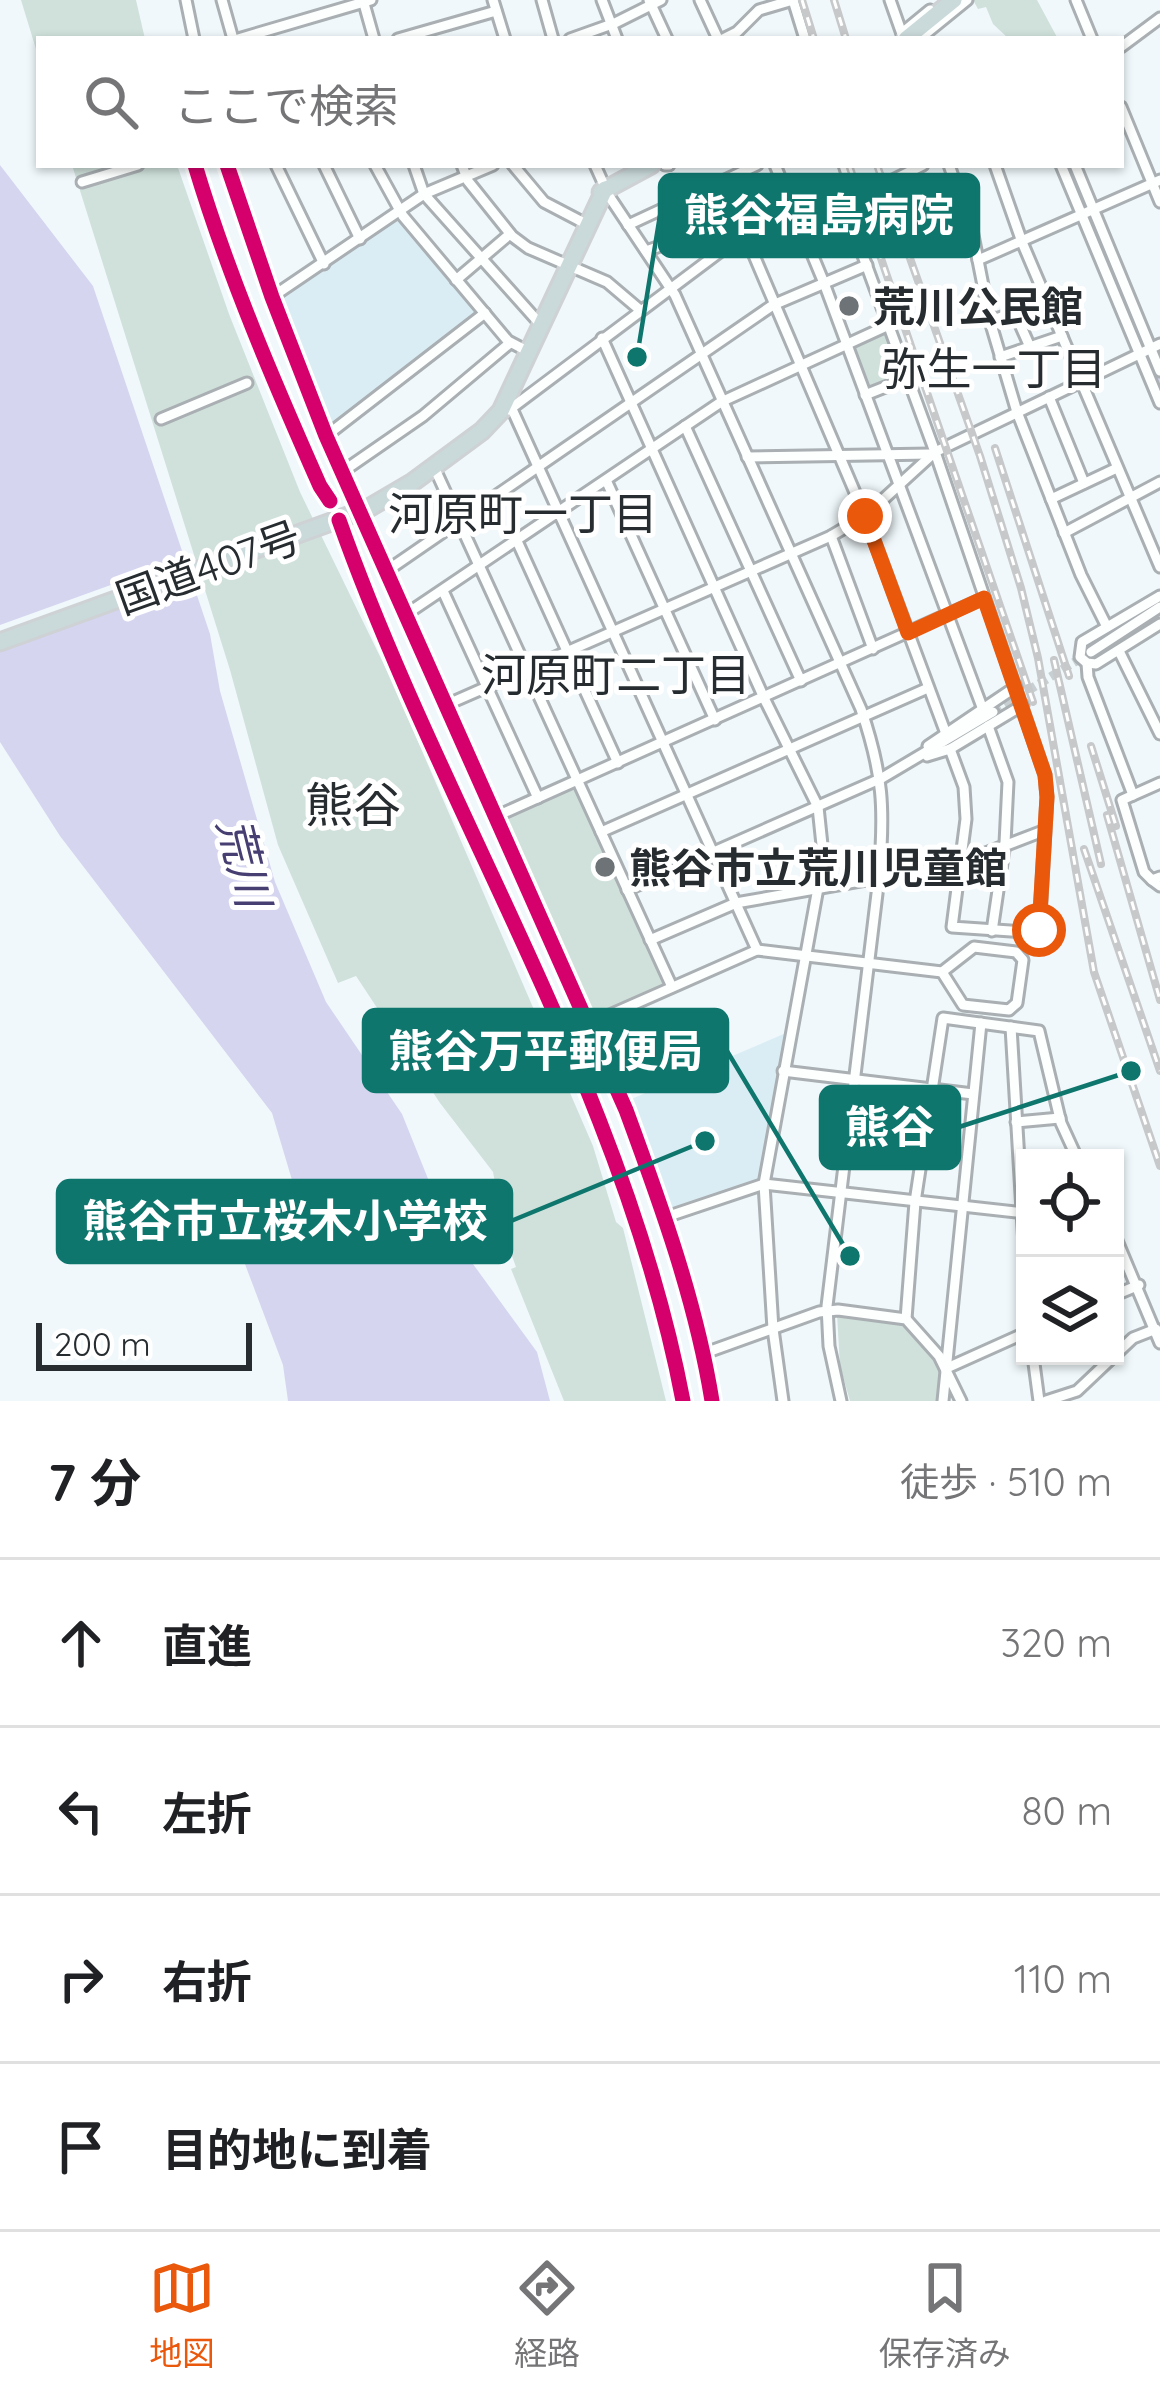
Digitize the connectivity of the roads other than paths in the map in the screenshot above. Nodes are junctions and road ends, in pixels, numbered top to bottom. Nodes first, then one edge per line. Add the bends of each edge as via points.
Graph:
1 (199, 0) edge
2 (222, 0) edge
3 (542, 0) edge
4 (602, 0) edge
5 (700, 0) edge
6 (793, 0) edge
7 (890, 0) edge
8 (942, 0) edge
9 (954, 0) edge
10 (967, 0) edge
11 (366, 1) edge
12 (1079, 1) edge
13 (186, 2) edge
14 (654, 2) edge
15 (756, 5) edge
16 (494, 6) edge
17 (1160, 18) edge
18 (611, 24) junction
19 (193, 36) edge
20 (234, 36) edge
21 (245, 36) edge
22 (373, 36) edge
23 (407, 36) edge
24 (504, 36) edge
25 (552, 36) edge
26 (577, 36) edge
27 (615, 36) edge
28 (666, 36) edge
29 (718, 36) edge
30 (740, 36) edge
31 (804, 36) edge
32 (904, 36) edge
33 (905, 36) edge
34 (905, 36) edge
35 (923, 36) edge
36 (1091, 36) edge
37 (1124, 45) edge
38 (1124, 115) edge
39 (128, 168) edge
40 (227, 168) edge
41 (277, 168) edge
42 (325, 168) edge
43 (377, 168) edge
44 (415, 168) edge
45 (516, 168) edge
46 (596, 168) edge
47 (645, 168) edge
48 (751, 168) edge
49 (776, 168) edge
50 (844, 168) edge
51 (917, 168) edge
52 (950, 168) edge
53 (996, 168) edge
54 (1062, 168) edge
55 (1076, 168) edge
56 (464, 171) edge
57 (82, 182) dead end
58 (1156, 182) edge
59 (605, 189) junction
60 (424, 194) junction
61 (850, 201) junction
62 (1160, 202) edge
63 (1093, 209) junction
64 (400, 212) junction
65 (1081, 214) junction
66 (800, 220) junction
67 (585, 224) junction
68 (628, 225) junction
69 (510, 234) junction
70 (360, 239) junction
71 (747, 239) junction
72 (1022, 242) junction
73 (731, 245) junction
74 (646, 251) junction
75 (480, 260) junction
76 (978, 260) junction
77 (324, 264) junction
78 (565, 264) junction
79 (867, 265) junction
80 (456, 280) junction
81 (824, 283) junction
82 (670, 287) junction
83 (272, 297) junction
84 (1047, 301) junction
85 (773, 305) junction
86 (640, 310) junction
87 (1015, 313) junction
88 (485, 314) junction
89 (990, 321) junction
90 (538, 324) junction
91 (889, 325) junction
92 (1062, 336) junction
93 (602, 338) junction
94 (846, 345) junction
95 (1030, 347) junction
96 (520, 348) junction
97 (1150, 349) edge
98 (700, 355) junction
99 (1000, 357) junction
100 (800, 366) junction
101 (1160, 371) edge
102 (908, 378) junction
103 (247, 383) dead end
104 (1081, 383) junction
105 (528, 385) junction
106 (865, 395) junction
107 (1049, 397) junction
108 (722, 402) junction
109 (631, 403) junction
110 (1160, 403) edge
111 (505, 406) junction
112 (1017, 412) junction
113 (160, 419) dead end
114 (686, 426) junction
115 (326, 436) junction
116 (650, 449) junction
117 (933, 453) junction
118 (838, 454) junction
119 (887, 454) junction
120 (747, 457) junction
121 (538, 467) junction
122 (426, 468) junction
123 (1118, 469) junction
124 (342, 472) junction
125 (606, 480) junction
126 (1160, 482) edge
127 (1084, 483) junction
128 (899, 486) junction
129 (352, 495) dead end
130 (1130, 498) junction
131 (1051, 499) junction
132 (559, 513) junction
133 (865, 516) junction
134 (328, 519) junction
135 (460, 521) junction
136 (367, 530) dead end
137 (1064, 533) junction
138 (832, 536) junction
139 (517, 541) junction
140 (791, 553) junction
141 (480, 566) junction
142 (1160, 567) edge
143 (751, 570) junction
144 (388, 571) junction
145 (714, 587) junction
146 (443, 591) junction
147 (1160, 596) edge
148 (984, 598) junction
149 (665, 609) junction
150 (1157, 612) edge
151 (408, 613) junction
152 (947, 615) junction
153 (1160, 624) edge
154 (1107, 627) junction
155 (613, 631) junction
156 (0, 632) edge
157 (908, 633) junction
158 (0, 642) edge
159 (873, 649) junction
160 (568, 652) junction
161 (1119, 652) junction
162 (1089, 658) junction
163 (842, 664) junction
164 (527, 670) junction
165 (801, 681) junction
166 (488, 686) junction
167 (1017, 686) junction
168 (928, 688) junction
169 (764, 698) junction
170 (448, 704) junction
171 (1023, 705) junction
172 (988, 710) junction
173 (865, 718) junction
174 (715, 719) junction
175 (988, 726) junction
176 (945, 731) junction
177 (1160, 734) edge
178 (664, 742) junction
179 (950, 748) junction
180 (788, 751) junction
181 (910, 761) junction
182 (618, 763) junction
183 (882, 778) junction
184 (577, 781) junction
185 (1160, 783) edge
186 (688, 795) junction
187 (1133, 795) junction
188 (538, 798) junction
189 (818, 807) junction
190 (497, 816) junction
191 (1043, 831) junction
192 (601, 832) junction
193 (1005, 843) junction
194 (714, 852) junction
195 (957, 863) junction
196 (879, 877) junction
197 (1158, 881) edge
198 (818, 888) junction
199 (627, 890) junction
200 (736, 903) junction
201 (969, 930) junction
202 (992, 931) junction
203 (650, 940) junction
204 (974, 947) junction
205 (757, 950) junction
206 (806, 956) junction
207 (868, 963) junction
208 (942, 972) junction
209 (672, 987) junction
210 (963, 1005) junction
211 (961, 1020) junction
212 (981, 1023) junction
213 (589, 1024) junction
214 (1012, 1027) junction
215 (783, 1072) junction
216 (854, 1082) junction
217 (932, 1090) junction
218 (973, 1094) junction
219 (1060, 1118) junction
220 (1016, 1122) junction
221 (1018, 1149) edge
222 (1073, 1149) edge
223 (764, 1184) junction
224 (841, 1192) junction
225 (916, 1202) junction
226 (962, 1207) junction
227 (1016, 1213) edge
228 (666, 1217) junction
229 (1124, 1256) edge
230 (1138, 1285) junction
231 (1124, 1291) edge
232 (827, 1311) junction
233 (906, 1319) junction
234 (772, 1329) junction
235 (1156, 1330) junction
236 (1016, 1338) edge
237 (1160, 1343) edge
238 (1124, 1346) edge
239 (705, 1353) junction
240 (1036, 1365) edge
241 (1103, 1365) edge
242 (947, 1368) junction
243 (712, 1401) edge
244 (783, 1401) edge
245 (841, 1401) edge
246 (943, 1401) edge
247 (962, 1401) edge
248 (1043, 1401) edge

1 - 13 street
2 - 20 street
3 - 25 street
4 - 18 street
5 - 29 street
6 - 15 street
6 - 31 street
7 - 32 street
8 - 33 street
9 - 34 highway
10 - 35 street
11 - 21 street
11 - 22 street
12 - 36 street
13 - 19 street
14 - 18 street
14 - 28 street
15 - 30 street
16 - 23 street
16 - 24 street
17 - 37 street
18 - 26 street
18 - 27 street
38 - 58 street
39 - 57 street
40 - 83 street
41 - 77 street
42 - 70 street
43 - 64 street
44 - 60 street
45 - 67 street via 544,202
46 - 59 street
47 - 59 highway
48 - 68 street
49 - 66 street
50 - 61 street
51 - 61 street
52 - 76 street
53 - 72 street
54 - 65 street
55 - 63 street
56 - 60 street
56 - 69 street
58 - 62 street
58 - 63 street
59 - 67 highway, 国道407号
59 - 68 street
60 - 64 street
60 - 75 street
61 - 66 street
61 - 79 street
63 - 65 street
63 - 97 street
64 - 70 street
64 - 80 street
65 - 72 street
65 - 97 street
66 - 71 street
66 - 81 street
67 - 78 highway, 国道407号
68 - 74 street
69 - 75 street
69 - 78 street
70 - 77 street
71 - 73 street
71 - 85 street
72 - 76 street
72 - 84 street
73 - 74 street
73 - 82 street
74 - 82 street
75 - 80 street
75 - 90 street
76 - 89 street
77 - 83 street
78 - 86 street via 619,288
78 - 90 highway, 国道407号
79 - 81 street
79 - 91 street
80 - 88 street
81 - 85 street
81 - 94 street
82 - 86 street
82 - 98 street
83 - 115 street
84 - 87 street
84 - 92 street
85 - 98 street
85 - 100 street
86 - 93 street
87 - 89 street
87 - 95 street
88 - 96 street
88 - 115 street
89 - 99 street
90 - 96 highway, 国道407号
91 - 94 street
91 - 102 street
92 - 95 street
92 - 104 street
93 - 105 street
93 - 109 street
94 - 100 street
94 - 106 street
95 - 99 street
96 - 105 highway, 国道407号
96 - 111 highway, 国道407号
96 - 124 street
97 - 101 street
97 - 104 street
97 - 110 street
98 - 108 street
98 - 109 street
99 - 112 street
100 - 108 street
100 - 118 street
102 - 106 street
102 - 117 street
103 - 113 street
104 - 107 street
104 - 123 street
105 - 111 highway, 国道407号
106 - 119 street
107 - 112 street
107 - 127 street
108 - 114 street
108 - 120 street
109 - 116 street
109 - 121 street
111 - 121 street
111 - 122 highway, 国道407号
111 - 122 highway
112 - 117 street
112 - 131 street
114 - 116 street
114 - 143 street
115 - 124 street
116 - 125 street
116 - 145 street
117 - 119 street
117 - 128 street
117 - 148 street
118 - 119 street
118 - 120 street
118 - 133 street
119 - 128 street
120 - 140 street
121 - 132 street
121 - 135 street
122 - 134 highway, 国道407号
122 - 135 street
123 - 127 street
123 - 130 street
124 - 129 street
125 - 132 street
125 - 149 street
126 - 130 street
127 - 131 street
128 - 133 street
128 - 152 street
130 - 137 street
130 - 142 street
131 - 137 street
132 - 139 street
132 - 155 street
133 - 138 street
133 - 157 street
134 - 156 highway, 国道407号
134 - 158 highway, 国道407号
135 - 141 street
135 - 144 street
136 - 144 street
137 - 154 street
138 - 140 street
138 - 159 street
139 - 141 street
139 - 160 street
140 - 143 street
140 - 163 street
141 - 146 street
141 - 164 street
143 - 145 street
143 - 165 street
144 - 151 street
145 - 149 street
145 - 169 street
146 - 151 street
146 - 166 street
147 - 154 street
148 - 152 street
148 - 167 street
149 - 155 street
149 - 174 street
150 - 162 street
151 - 170 street
152 - 157 street
152 - 172 street
153 - 161 street
154 - 162 street via 1080,645 1080,657
155 - 160 street
155 - 178 street
157 - 159 street
157 - 168 street
159 - 163 street
160 - 164 street
160 - 182 street
161 - 162 street via 1096,664
161 - 177 street
162 - 187 street via 1088,677
163 - 165 street
163 - 173 street
164 - 166 street
164 - 184 street
165 - 169 street
166 - 170 street
166 - 188 street
167 - 171 street
167 - 172 street
168 - 173 street
168 - 176 street
169 - 174 street
169 - 180 street
170 - 190 street
171 - 175 street
171 - 191 street via 1045,775
172 - 176 street
172 - 181 street
173 - 180 street
173 - 183 street
174 - 178 street
175 - 179 street
175 - 193 street via 1009,782
176 - 181 street
178 - 182 street
178 - 186 street
179 - 181 street
179 - 195 street via 966,819
180 - 186 street
180 - 189 street
181 - 183 street
182 - 184 street
183 - 189 street
183 - 196 street
184 - 188 street
184 - 192 street
185 - 187 street
186 - 192 street
186 - 194 street
187 - 197 street via 1122,800 1144,872
188 - 190 street
189 - 194 street
189 - 198 street
190 - 213 street
191 - 193 street
191 - 202 street via 1039,933
192 - 199 street
193 - 195 street
193 - 202 street
194 - 199 street
194 - 200 street
195 - 196 street
195 - 201 street via 952,927
196 - 198 street
196 - 207 street
198 - 200 street
198 - 206 street
199 - 203 street
200 - 203 street
200 - 205 street
201 - 202 street
201 - 204 street
203 - 209 street
204 - 208 street
204 - 210 street via 1022,957 1018,1003 1009,1010
205 - 206 street
205 - 209 street
206 - 207 street
206 - 215 street
207 - 208 street
207 - 216 street
208 - 210 street
209 - 213 street
210 - 211 street
211 - 212 street
211 - 217 street via 943,1018
212 - 214 street
212 - 218 street
213 - 228 street
214 - 219 street via 1040,1030
214 - 220 street
215 - 216 street
215 - 223 street
216 - 217 street
216 - 224 street
217 - 218 street
217 - 225 street
218 - 226 street
219 - 220 street
219 - 222 street
220 - 221 street
223 - 224 street
223 - 228 street
223 - 234 street
224 - 225 street
224 - 232 street
225 - 226 street
225 - 233 street
226 - 227 street
226 - 242 street
228 - 239 street
229 - 230 street
230 - 231 street
230 - 235 street
232 - 233 street
232 - 234 street
232 - 245 street
233 - 242 street
234 - 239 street
234 - 244 street
235 - 237 street
235 - 238 street
236 - 242 street
239 - 243 street
240 - 248 street
241 - 248 street via 1077,1390
242 - 246 street
242 - 247 street

